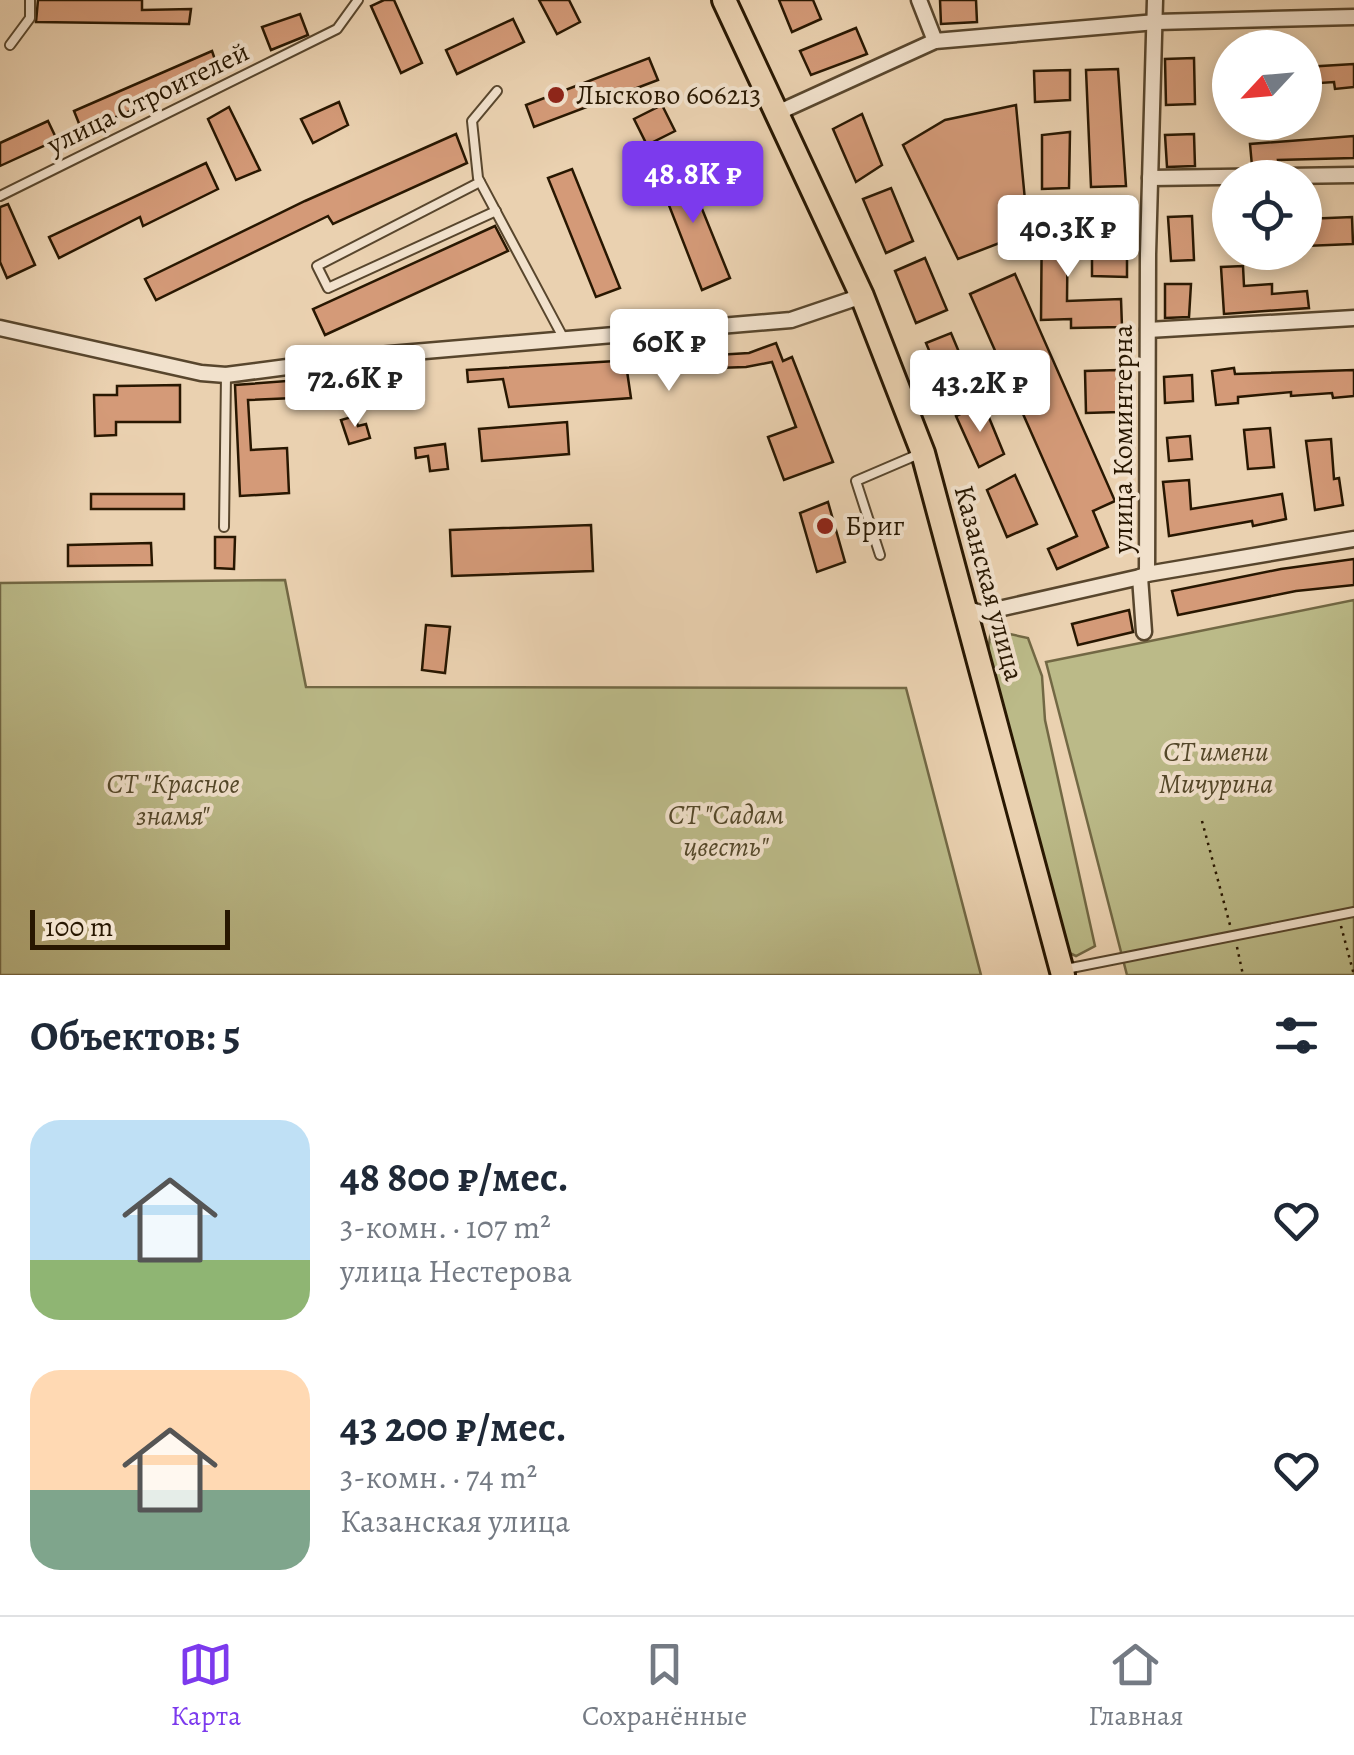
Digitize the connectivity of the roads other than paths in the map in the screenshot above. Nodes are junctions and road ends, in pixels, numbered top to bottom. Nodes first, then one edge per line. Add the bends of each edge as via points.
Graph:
1 (30, 0) edge
2 (358, 0) edge
3 (724, 0) edge
4 (919, 0) edge
5 (1156, 0) edge
6 (1354, 17) edge
7 (1156, 22) junction
8 (935, 41) junction
9 (10, 45) dead end
10 (497, 91) dead end
11 (777, 112) junction
12 (1354, 175) edge
13 (1150, 178) junction
14 (480, 182) junction
15 (0, 196) edge
16 (496, 211) junction
17 (862, 296) junction
18 (1354, 318) edge
19 (0, 328) edge
20 (1148, 330) junction
21 (566, 341) junction
22 (226, 375) junction
23 (923, 452) junction
24 (224, 527) dead end
25 (1354, 539) edge
26 (880, 555) dead end
27 (1144, 576) junction
28 (964, 608) junction
29 (1144, 632) dead end
30 (1354, 912) edge
31 (1062, 972) edge

1 - 9 lane via 30,18
2 - 15 lane, улица Строителей via 337,29
3 - 11 highway, Казанская улица
4 - 8 street
5 - 7 street, улица Коминтерна
6 - 7 street
7 - 8 street
7 - 13 street, улица Коминтерна
8 - 11 street
10 - 14 lane via 472,120
11 - 17 highway, Казанская улица
12 - 13 street
13 - 20 street, улица Коминтерна
14 - 16 lane
14 - 16 lane via 316,266 328,288
16 - 21 lane
17 - 21 street via 790,320
17 - 23 highway, Казанская улица
18 - 20 street
19 - 22 street
20 - 27 street, улица Коминтерна
21 - 22 street
22 - 24 lane
23 - 26 lane via 856,481
23 - 28 highway, Казанская улица
25 - 27 street
27 - 28 street via 981,613
27 - 29 street, улица Коминтерна
28 - 31 highway, Казанская улица
30 - 31 lane

